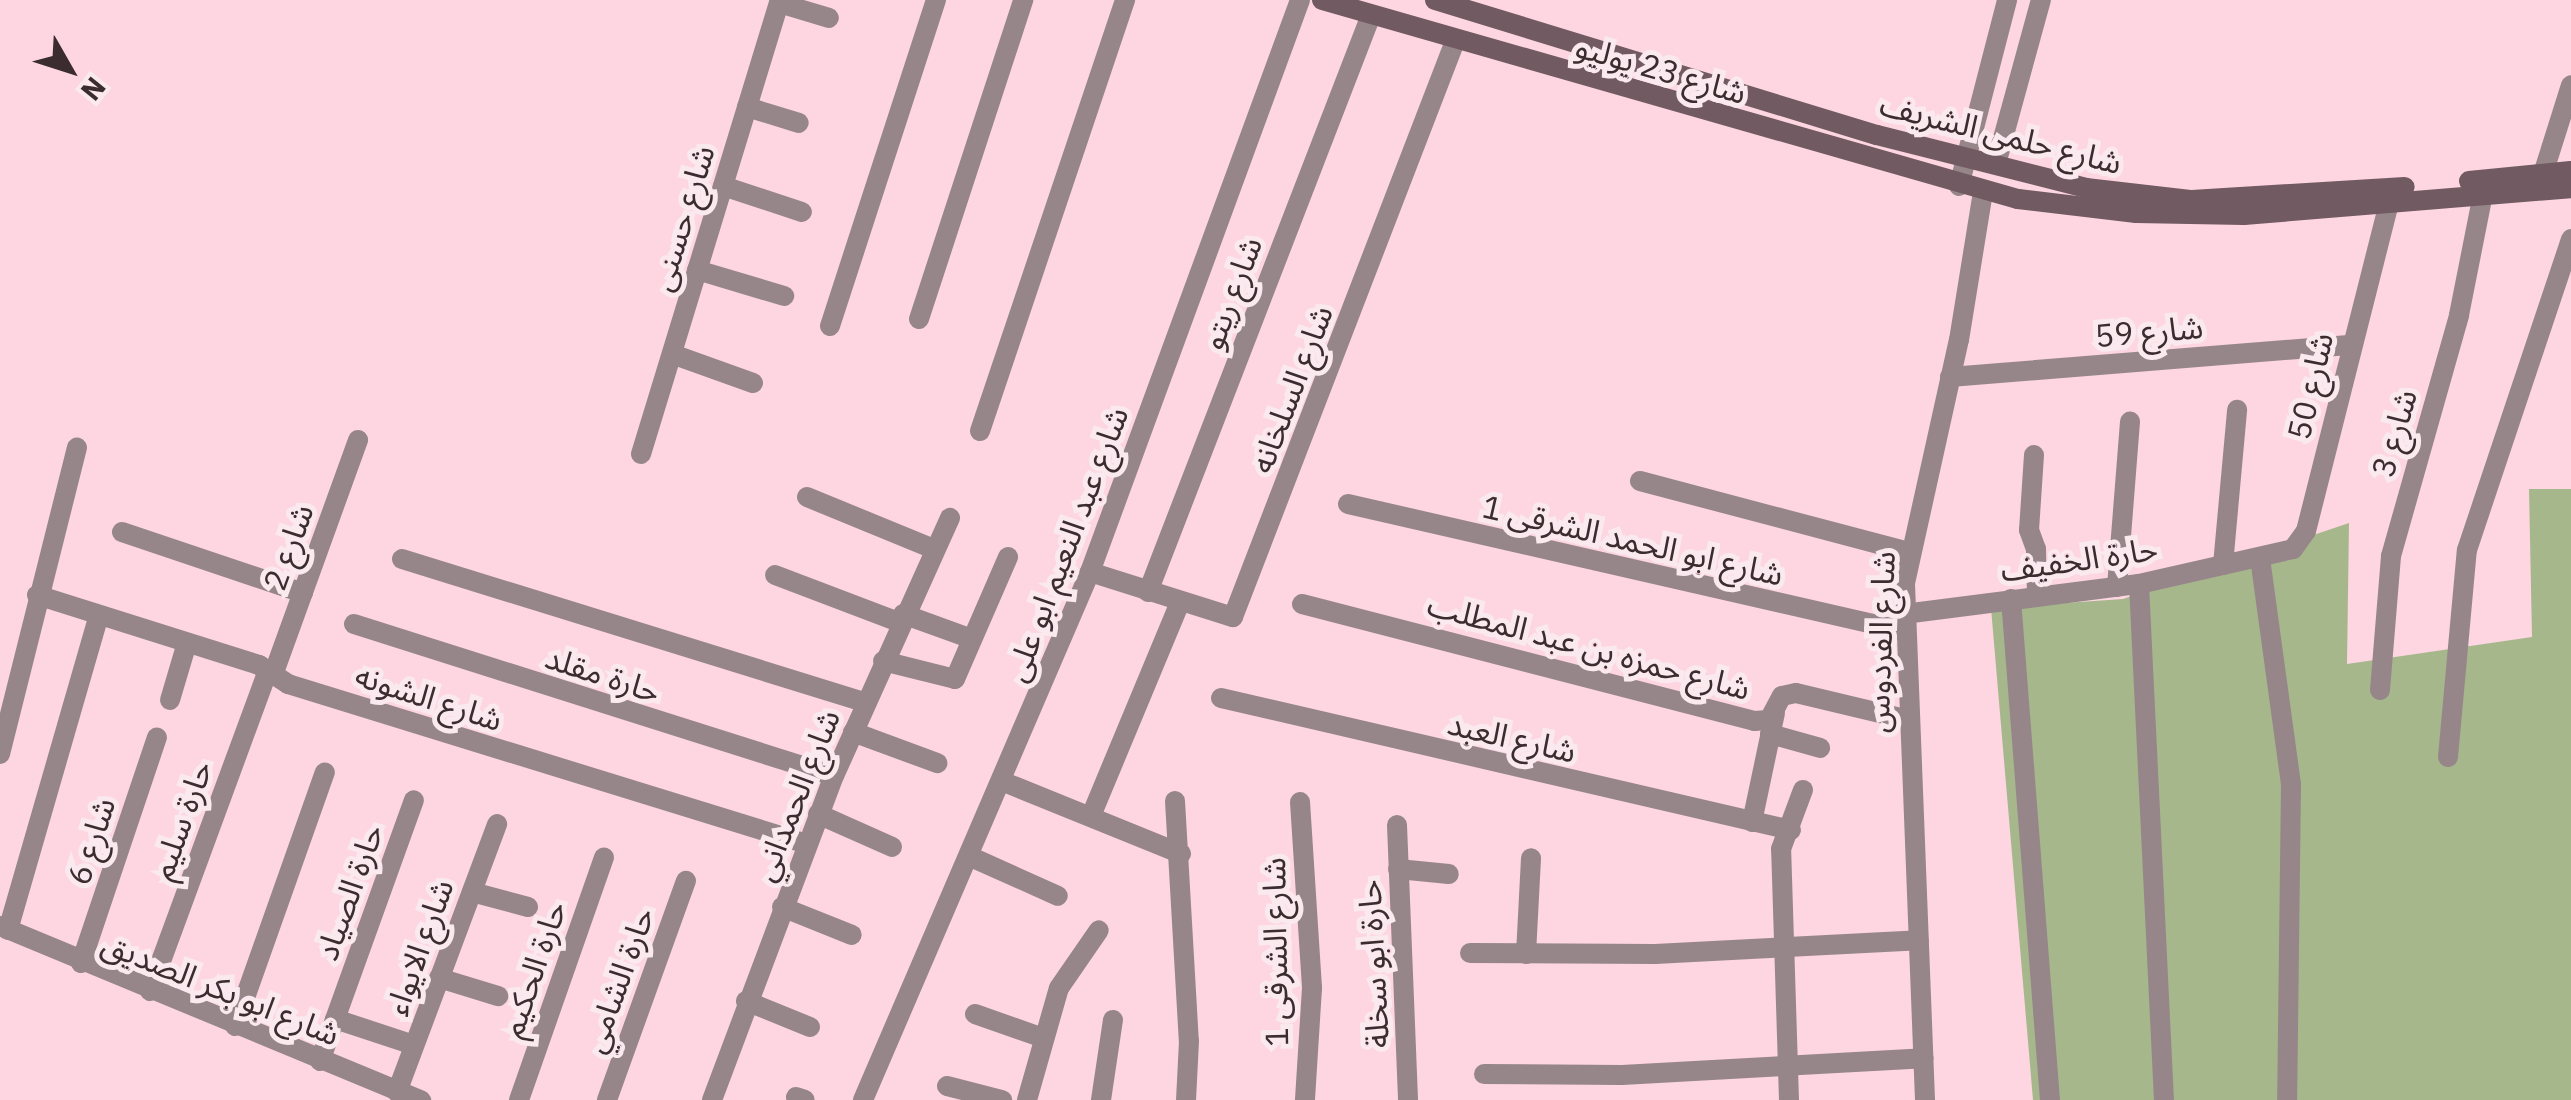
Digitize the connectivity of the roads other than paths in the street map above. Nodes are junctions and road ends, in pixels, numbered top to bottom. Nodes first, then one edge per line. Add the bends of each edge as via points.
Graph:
1 (936, 0) edge
2 (1023, 0) edge
3 (1125, 0) edge
4 (1300, 0) edge
5 (1322, 0) edge
6 (1436, 0) edge
7 (2008, 0) edge
8 (2042, 0) edge
9 (779, 2) edge
10 (1370, 15) junction
11 (828, 18) dead end
12 (1456, 42) junction
13 (2571, 85) edge
14 (747, 107) junction
15 (799, 124) dead end
16 (1968, 158) junction
17 (1996, 164) junction
18 (2571, 171) edge
19 (2024, 172) junction
20 (2543, 174) junction
21 (723, 186) junction
22 (1959, 186) junction
23 (2571, 188) edge
24 (1983, 192) junction
25 (2483, 194) junction
26 (2018, 199) junction
27 (2389, 202) junction
28 (802, 212) dead end
29 (2571, 239) edge
30 (698, 270) junction
31 (784, 296) dead end
32 (919, 320) dead end
33 (830, 326) dead end
34 (2352, 345) junction
35 (672, 354) junction
36 (1950, 376) junction
37 (753, 383) dead end
38 (2237, 410) dead end
39 (2130, 422) dead end
40 (980, 431) dead end
41 (358, 440) dead end
42 (78, 448) dead end
43 (642, 454) dead end
44 (2034, 454) dead end
45 (1640, 481) dead end
46 (807, 497) dead end
47 (1348, 504) dead end
48 (950, 518) dead end
49 (122, 532) dead end
50 (934, 549) junction
51 (1910, 552) junction
52 (1008, 557) dead end
53 (2260, 558) junction
54 (402, 559) dead end
55 (2223, 565) junction
56 (1090, 572) junction
57 (775, 574) dead end
58 (2139, 584) junction
59 (2117, 587) junction
60 (1148, 592) junction
61 (303, 593) junction
62 (37, 595) junction
63 (2037, 597) junction
64 (2011, 600) junction
65 (1180, 602) junction
66 (1302, 604) dead end
67 (98, 615) junction
68 (901, 618) junction
69 (1904, 622) junction
70 (354, 624) dead end
71 (972, 639) junction
72 (186, 646) junction
73 (883, 661) junction
74 (10, 663) edge
75 (270, 672) junction
76 (2380, 690) dead end
77 (1221, 698) dead end
78 (170, 700) dead end
79 (866, 702) junction
80 (4, 719) edge
81 (1905, 720) junction
82 (1772, 724) junction
83 (853, 732) junction
84 (157, 737) dead end
85 (1820, 748) dead end
86 (0, 754) edge
87 (2448, 758) dead end
88 (937, 764) dead end
89 (326, 772) dead end
90 (834, 776) junction
91 (1004, 782) junction
92 (1802, 790) dead end
93 (414, 800) dead end
94 (1175, 800) dead end
95 (1300, 802) dead end
96 (818, 814) junction
97 (1091, 816) junction
98 (1752, 822) junction
99 (497, 824) dead end
100 (1398, 825) dead end
101 (1790, 830) junction
102 (807, 844) junction
103 (892, 847) dead end
104 (1181, 854) junction
105 (604, 857) dead end
106 (971, 857) junction
107 (1531, 858) dead end
108 (1398, 869) junction
109 (1450, 874) dead end
110 (686, 881) dead end
111 (472, 892) junction
112 (1058, 896) dead end
113 (528, 907) dead end
114 (782, 907) junction
115 (4, 928) edge
116 (1099, 930) dead end
117 (852, 936) dead end
118 (1919, 940) junction
119 (1783, 949) junction
120 (1470, 952) dead end
121 (1526, 954) junction
122 (82, 963) junction
123 (440, 978) junction
124 (150, 992) junction
125 (498, 996) dead end
126 (746, 1001) junction
127 (975, 1014) dead end
128 (335, 1019) junction
129 (1113, 1020) dead end
130 (235, 1026) junction
131 (810, 1026) dead end
132 (1043, 1038) junction
133 (414, 1045) junction
134 (1924, 1058) junction
135 (320, 1061) junction
136 (1788, 1068) junction
137 (1484, 1074) dead end
138 (947, 1086) dead end
139 (397, 1092) junction
140 (421, 1100) edge
141 (519, 1100) edge
142 (606, 1100) edge
143 (712, 1100) edge
144 (863, 1100) edge
145 (1002, 1100) edge
146 (1028, 1100) edge
147 (1101, 1100) edge
148 (1186, 1100) edge
149 (1305, 1100) edge
150 (1408, 1100) edge
151 (1789, 1100) edge
152 (1925, 1100) edge
153 (2050, 1100) edge
154 (2164, 1100) edge
155 (2287, 1100) edge

1 - 33 street
2 - 32 street
3 - 40 street
4 - 56 street, شارع عبد النعيم ابو على
5 - 10 street, شارع 23 يوليو
6 - 16 street, شارع حلمى الشريف
7 - 16 street
8 - 17 street
9 - 11 street
9 - 14 street, شارع حسنى
10 - 12 street, شارع 23 يوليو
10 - 60 street, شارع ريتو
12 - 22 street, شارع 23 يوليو
12 - 65 street, شارع السلخانه via 1234,617
13 - 20 street
14 - 15 street
14 - 21 street, شارع حسنى
16 - 17 street, شارع حلمى الشريف
16 - 22 street
17 - 19 street, شارع حلمى الشريف
18 - 20 street, شارع حلمى الشريف
19 - 20 street, شارع حلمى الشريف via 2086,188 2192,200
19 - 26 street
21 - 28 street
21 - 30 street, شارع حسنى
22 - 24 street, شارع 23 يوليو
23 - 25 street, شارع حلمى الشريف
24 - 26 street, شارع حلمى الشريف
24 - 36 street, شارع الفردوس
25 - 27 street, شارع حلمى الشريف
25 - 76 street, شارع 3 via 2459,315 2390,556
26 - 27 street, شارع حلمى الشريف via 2190,216
27 - 34 street, شارع 50 via 2372,288
29 - 87 street via 2468,550
30 - 31 street
30 - 35 street, شارع حسنى
34 - 36 street, شارع 59
34 - 53 street, شارع 50 via 2306,531 2293,548
35 - 37 street
35 - 43 street, شارع حسنى
36 - 51 street, شارع الفردوس
38 - 55 street
39 - 59 street
41 - 61 street, شارع 2
42 - 62 street
44 - 63 street via 2029,530
45 - 51 street
46 - 50 street
47 - 69 street, شارع ابو الحمد الشرقى 1
48 - 50 street, شارع الحمداني
49 - 61 street
50 - 68 street, شارع الحمداني
51 - 69 street, شارع الفردوس
52 - 71 street
53 - 55 street, حارة الخفيف
53 - 155 street via 2291,784
54 - 79 street
55 - 58 street, حارة الخفيف
56 - 60 street, شارع السلخانه
56 - 91 street, شارع عبد النعيم ابو على
57 - 68 street
58 - 59 street, حارة الخفيف
58 - 154 street
59 - 63 street, حارة الخفيف
60 - 65 street, شارع السلخانه
61 - 75 street, شارع 2
62 - 67 street, شارع الشونه
62 - 74 street
63 - 64 street, حارة الخفيف
64 - 69 street, حارة الخفيف
64 - 153 street
65 - 97 street
66 - 82 street, شارع حمزه بن عبد المطلب
67 - 72 street, شارع الشونه
67 - 115 street
68 - 71 street
68 - 73 street, شارع الحمداني
69 - 81 street, شارع الفردوس
70 - 90 street, حارة مقلد
71 - 73 street via 950,681
72 - 75 street, شارع الشونه
72 - 78 street
73 - 79 street, شارع الحمداني
74 - 80 street
75 - 102 street, شارع الشونه
75 - 124 street, حارة سليم
77 - 98 street, شارع العبد
79 - 83 street, شارع الحمداني
80 - 86 street
81 - 82 street, شارع حمزه بن عبد المطلب via 1796,693 1782,696
81 - 118 street, شارع الفردوس
82 - 85 street
82 - 98 street
83 - 88 street
83 - 90 street, شارع الحمداني
84 - 122 street, شارع 6
89 - 130 street
90 - 96 street, شارع الحمداني
91 - 97 street
91 - 106 street, شارع عبد النعيم ابو على
92 - 101 street
93 - 128 street, حارة الصياد
94 - 104 street
95 - 149 street, شارع الشرقى 1 via 1311,967
96 - 102 street, شارع الحمداني
96 - 103 street
97 - 104 street
98 - 101 street, شارع العبد
99 - 111 street, شارع الايواء
100 - 108 street, حارة ابو سخلة
101 - 119 street via 1781,848
102 - 114 street, شارع الحمداني
104 - 148 street
105 - 141 street, حارة الحكيم
106 - 112 street
106 - 144 street, شارع عبد النعيم ابو على
107 - 121 street
108 - 109 street
108 - 150 street, حارة ابو سخلة
110 - 142 street, حارة الشامي
111 - 113 street
111 - 123 street, شارع الايواء
114 - 117 street
114 - 126 street, شارع الحمداني
115 - 122 street, شارع ابو بكر الصديق
116 - 132 street via 1059,988
118 - 119 street
118 - 134 street, شارع الفردوس
119 - 121 street
119 - 136 street
120 - 121 street
122 - 124 street, شارع ابو بكر الصديق
123 - 125 street
123 - 133 street, شارع الايواء
124 - 130 street, شارع ابو بكر الصديق
126 - 131 street
126 - 143 street, شارع الحمداني
127 - 132 street
128 - 133 street
128 - 135 street, حارة الصياد
129 - 147 street
130 - 135 street, شارع ابو بكر الصديق
132 - 146 street
133 - 139 street, شارع الايواء
134 - 136 street
134 - 152 street, شارع الفردوس
135 - 139 street, شارع ابو بكر الصديق
136 - 137 street
136 - 151 street
138 - 145 street
139 - 140 street, شارع ابو بكر الصديق

